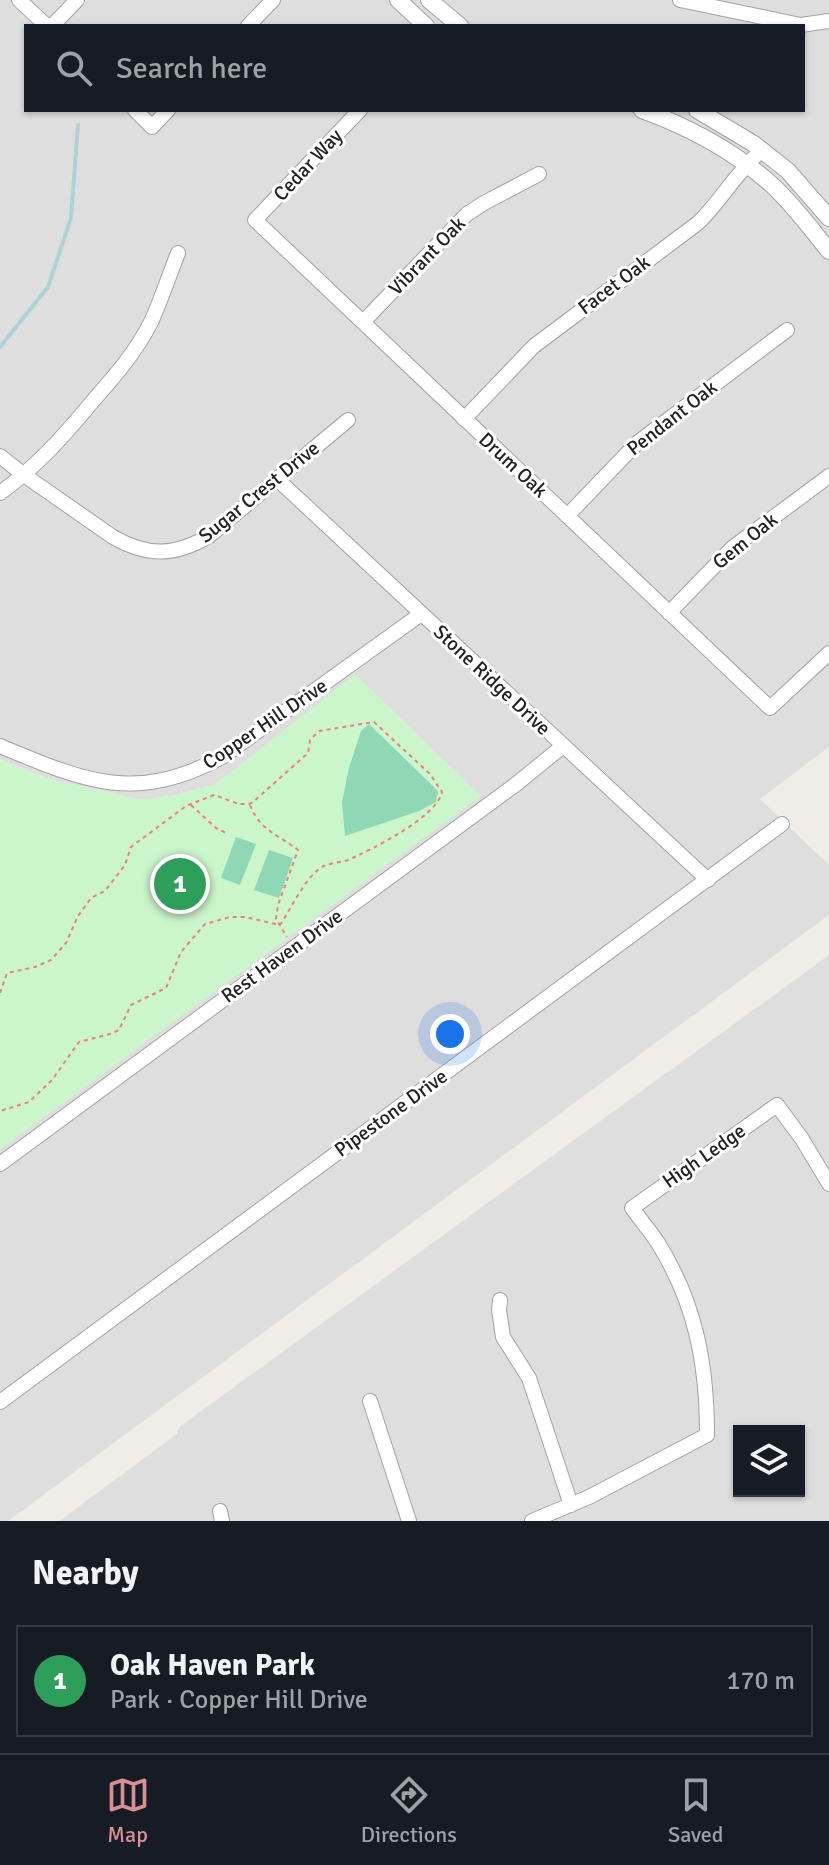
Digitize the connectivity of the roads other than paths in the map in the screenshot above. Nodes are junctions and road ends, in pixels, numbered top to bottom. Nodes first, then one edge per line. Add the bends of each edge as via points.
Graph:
1 (19, 0) edge
2 (77, 0) edge
3 (273, 0) edge
4 (398, 0) edge
5 (429, 0) edge
6 (680, 0) edge
7 (442, 21) edge
8 (829, 21) edge
9 (48, 24) edge
10 (52, 24) edge
11 (250, 24) edge
12 (424, 24) edge
13 (796, 24) edge
14 (805, 24) edge
15 (137, 112) edge
16 (166, 112) edge
17 (358, 112) edge
18 (647, 112) edge
19 (701, 112) edge
20 (762, 150) junction
21 (746, 163) junction
22 (539, 174) dead end
23 (829, 218) edge
24 (255, 220) joint
25 (829, 251) edge
26 (178, 253) dead end
27 (363, 322) junction
28 (787, 330) dead end
29 (464, 419) junction
30 (348, 420) dead end
31 (0, 456) edge
32 (24, 475) junction
33 (829, 476) edge
34 (277, 479) junction
35 (0, 493) edge
36 (567, 516) junction
37 (669, 613) junction
38 (421, 614) junction
39 (829, 653) edge
40 (0, 746) edge
41 (563, 746) junction
42 (782, 824) dead end
43 (708, 880) junction
44 (0, 1164) edge
45 (829, 1184) edge
46 (500, 1300) dead end
47 (370, 1401) dead end
48 (0, 1402) edge
49 (571, 1505) junction
50 (409, 1521) edge
51 (532, 1521) edge

1 - 9 street
2 - 10 street
3 - 11 street
4 - 12 street
5 - 7 street
6 - 13 street
8 - 14 street
15 - 16 street via 152,127
17 - 24 street, Cedar Way
18 - 21 street via 705,137
19 - 20 street
20 - 21 street, Facet Oak
20 - 23 street
21 - 25 street
21 - 29 street, Facet Oak via 698,223 534,346
22 - 27 street, Vibrant Oak via 467,214
24 - 27 street, Drum Oak
26 - 32 street via 136,347 52,450
27 - 29 street, Drum Oak
28 - 36 street, Pendant Oak via 637,443
29 - 36 street, Drum Oak
30 - 34 street, Sugar Crest Drive
31 - 32 street, Sugar Crest Drive
32 - 34 street, Sugar Crest Drive via 128,546 161,552 209,536
32 - 35 street
33 - 37 street, Gem Oak via 732,548
34 - 38 street, Stone Ridge Drive
36 - 37 street, Drum Oak
37 - 39 street, Drum Oak via 770,708
38 - 40 street, Copper Hill Drive via 222,757 187,774 131,784 93,780
38 - 41 street, Stone Ridge Drive
41 - 43 street, Stone Ridge Drive
41 - 44 street, Rest Haven Drive
42 - 43 street, Pipestone Drive
43 - 48 street, Pipestone Drive
45 - 49 street, High Ledge via 777,1105 632,1208 657,1241 687,1300 703,1363 707,1435
46 - 49 street via 503,1337 529,1378
47 - 50 street
49 - 51 street

